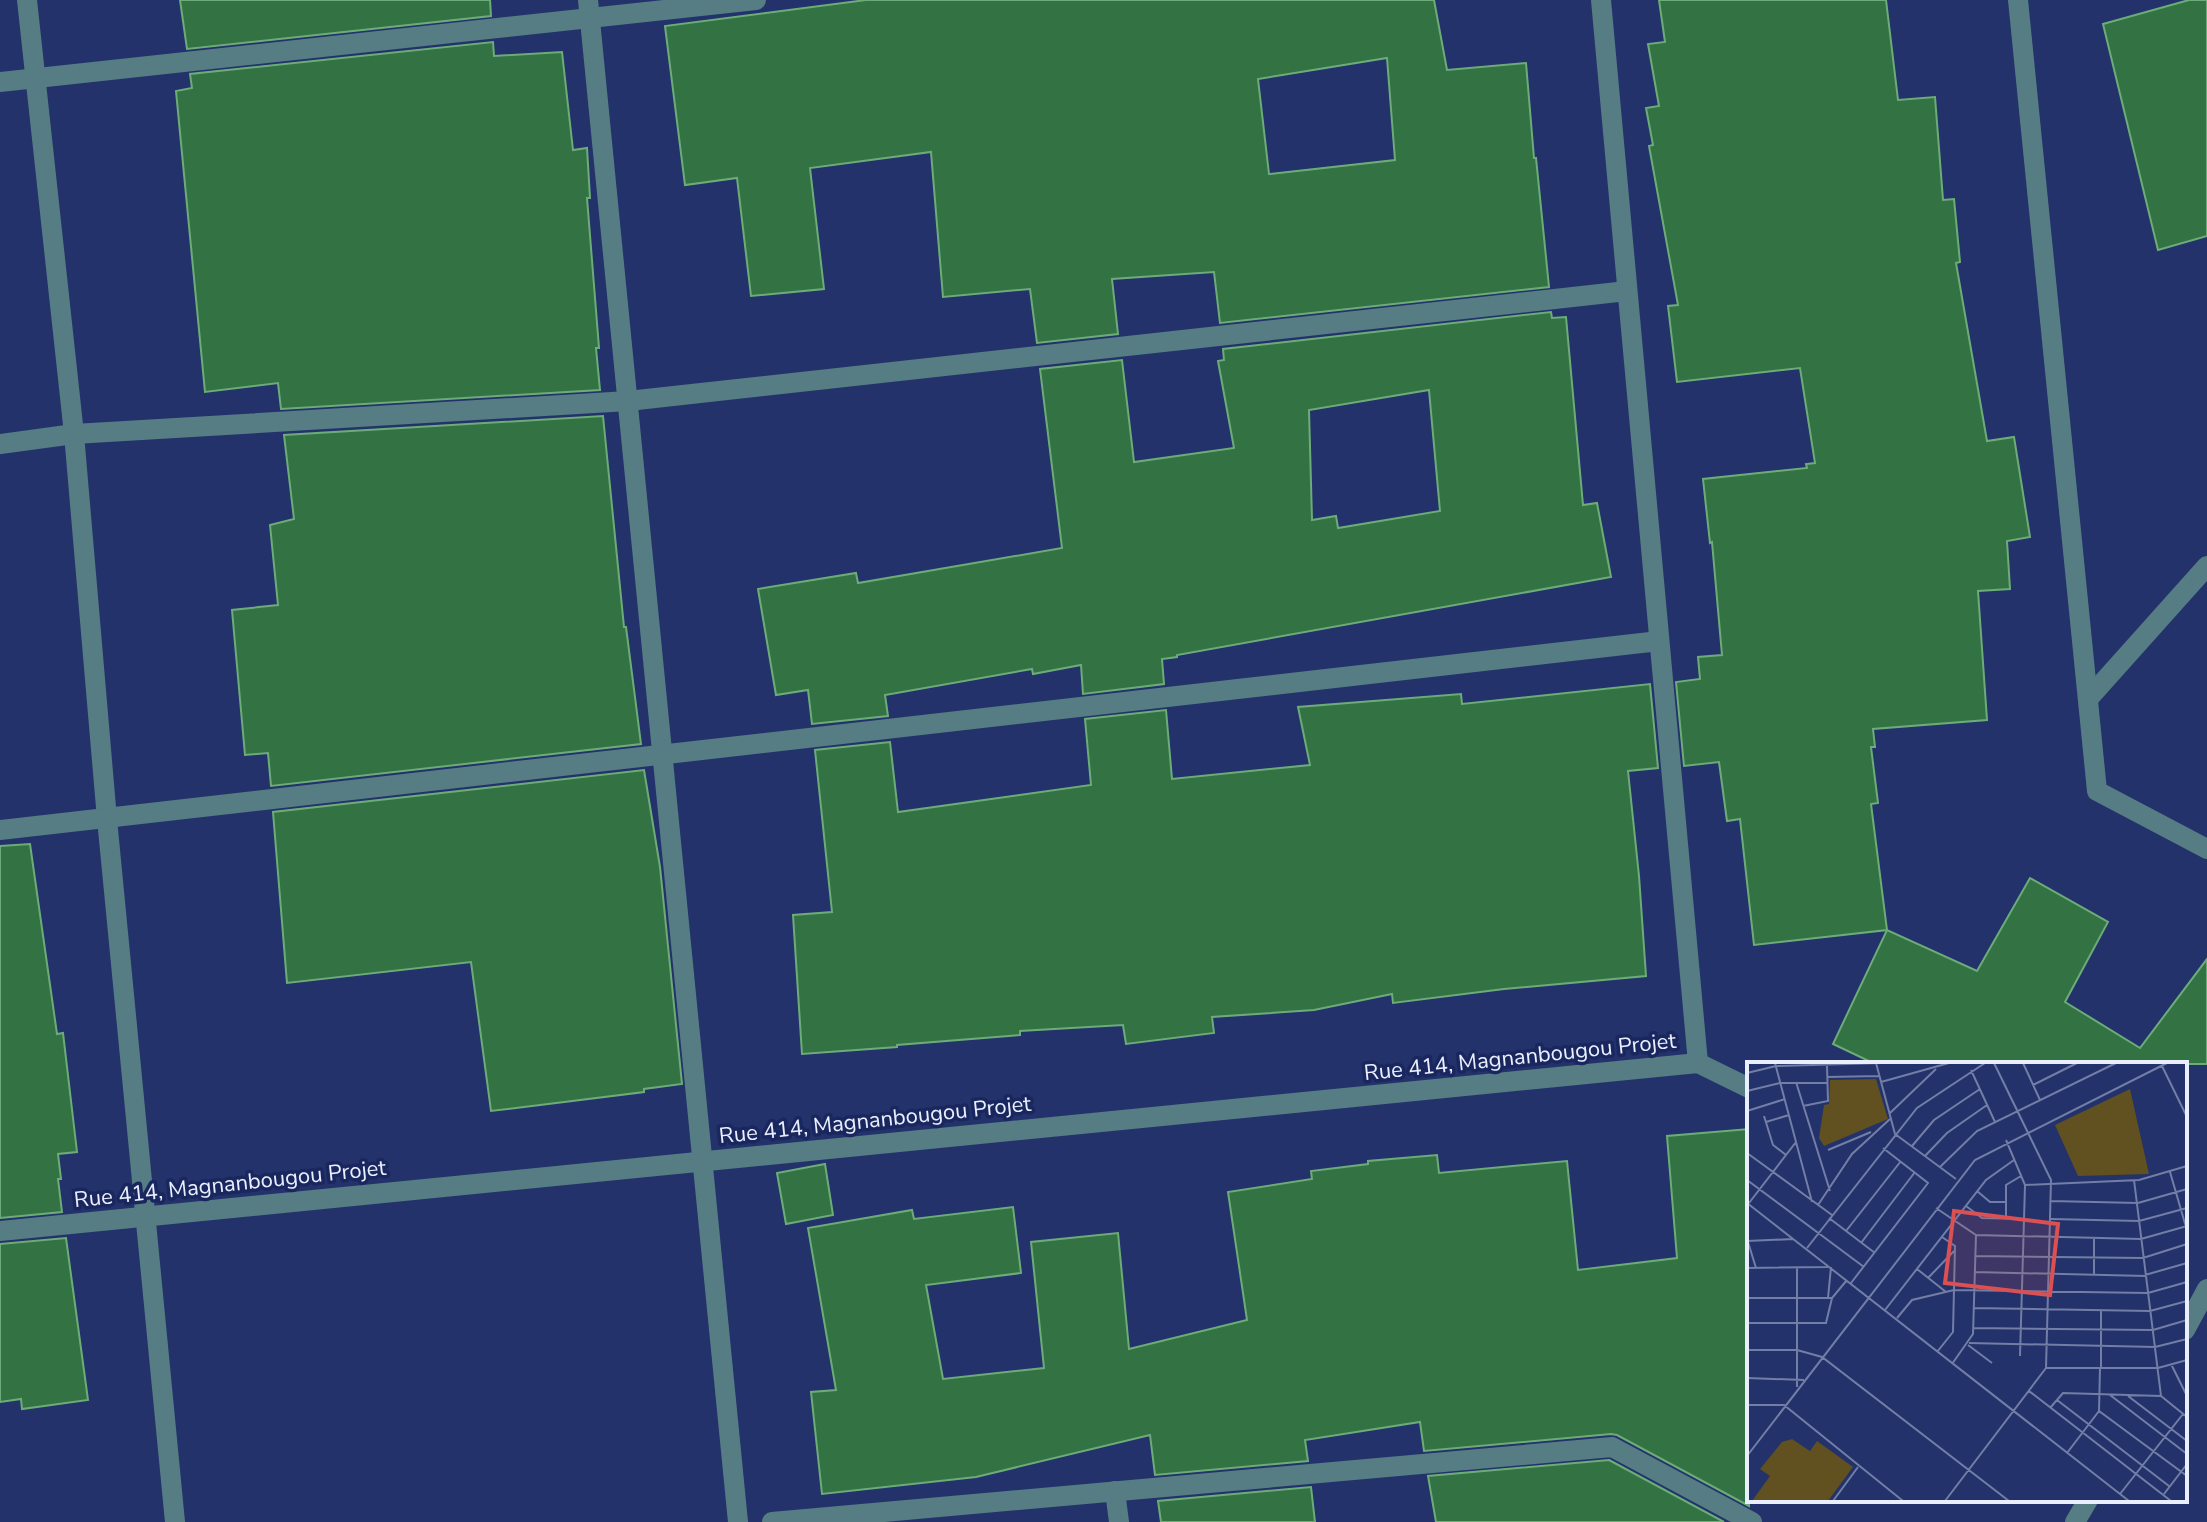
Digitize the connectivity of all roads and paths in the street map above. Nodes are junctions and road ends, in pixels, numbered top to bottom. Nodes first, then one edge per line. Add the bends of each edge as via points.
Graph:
1 (27, 0) edge
2 (756, 0) edge
3 (1601, 0) edge
4 (2018, 0) edge
5 (589, 9) edge
6 (35, 78) junction
7 (0, 82) edge
8 (1627, 291) junction
9 (628, 401) junction
10 (74, 434) junction
11 (0, 444) edge
12 (2207, 566) edge
13 (1659, 641) junction
14 (2088, 699) junction
15 (663, 754) junction
16 (107, 819) junction
17 (0, 830) edge
18 (2207, 849) edge
19 (1698, 1063) junction
20 (1747, 1087) edge
21 (703, 1162) junction
22 (145, 1217) junction
23 (0, 1231) edge
24 (2207, 1289) edge
25 (2196, 1310) edge
26 (1115, 1491) junction
27 (2087, 1502) edge
28 (175, 1522) edge
29 (738, 1522) edge
30 (772, 1522) edge
31 (1119, 1522) edge
32 (1752, 1522) edge
33 (2075, 1522) edge

1 - 6 street
2 - 5 street
3 - 8 street
4 - 14 street
5 - 6 street
5 - 9 street
6 - 7 street
6 - 10 street
8 - 9 street
8 - 13 street
9 - 10 street
9 - 15 street
10 - 11 street
10 - 16 street
12 - 14 street
13 - 15 street
13 - 19 street
14 - 18 street via 2097,791
15 - 16 street
15 - 21 street
16 - 17 street
16 - 22 street
19 - 20 street, Rue 414, Magnanbougou Projet
19 - 21 street, Rue 414, Magnanbougou Projet
21 - 22 street, Rue 414, Magnanbougou Projet
21 - 29 street
22 - 23 street, Rue 414, Magnanbougou Projet
22 - 28 street
24 - 25 street
26 - 30 street
26 - 31 street
26 - 32 street via 1612,1447
27 - 33 street

